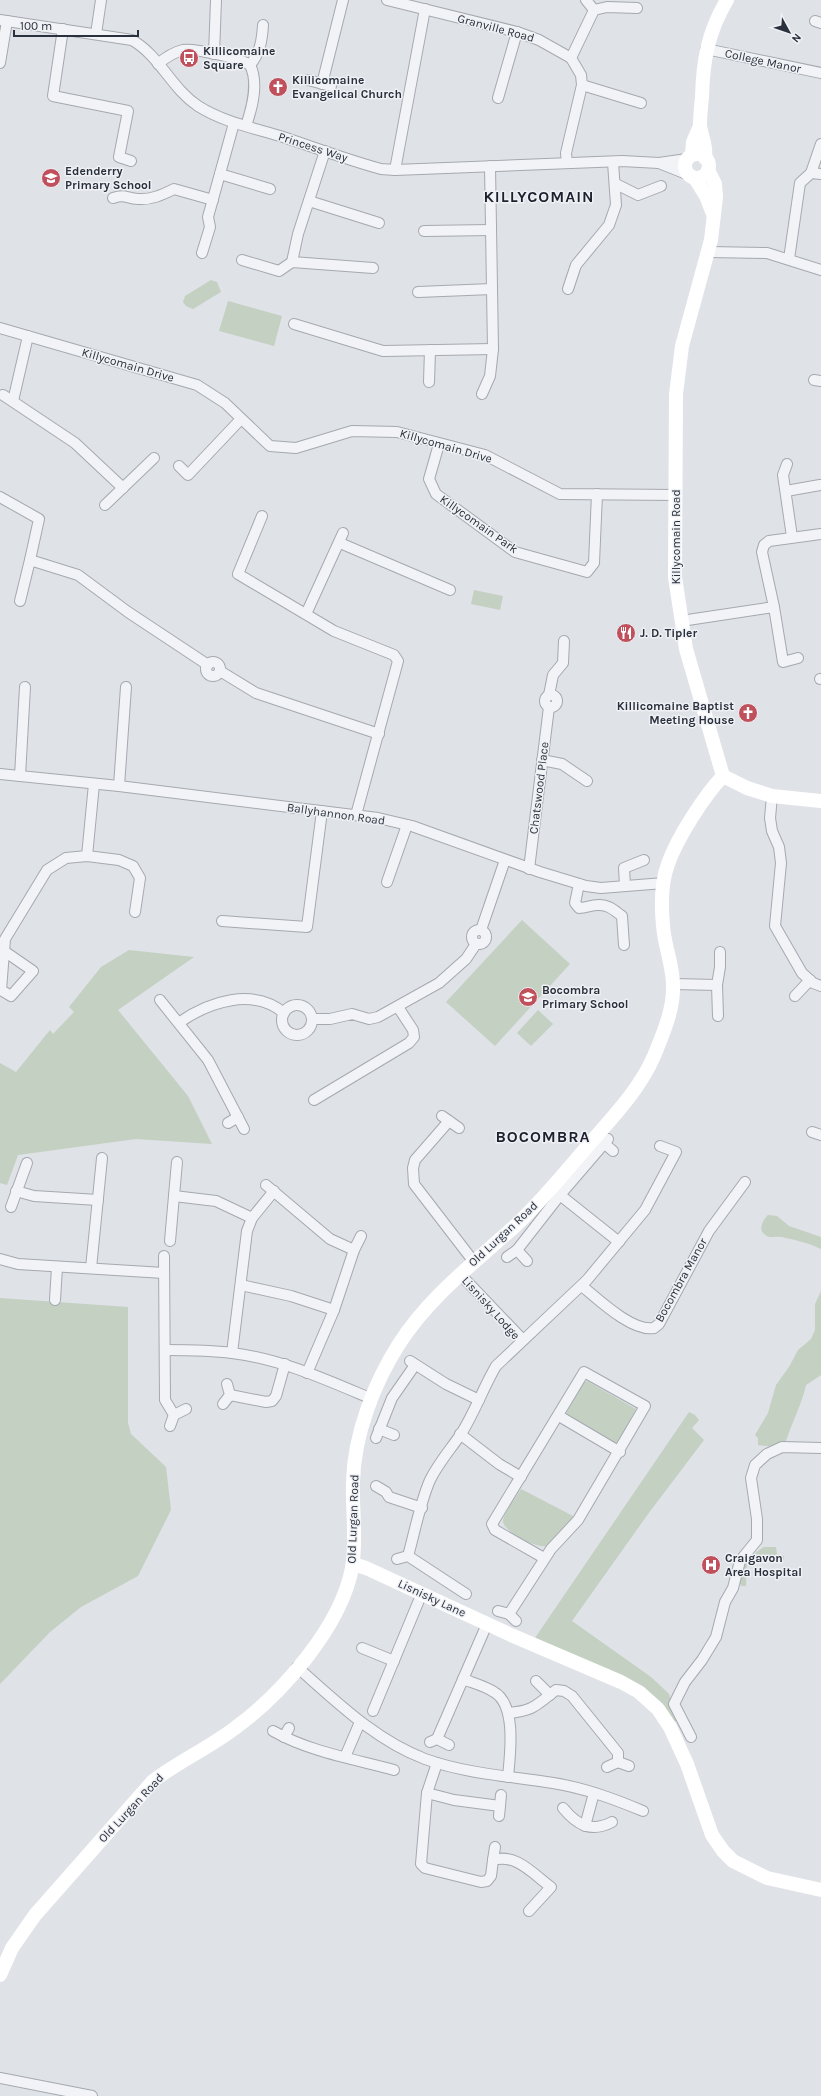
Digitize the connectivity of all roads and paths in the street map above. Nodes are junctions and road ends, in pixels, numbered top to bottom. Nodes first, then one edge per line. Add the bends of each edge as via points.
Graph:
1 (101, 0) edge
2 (216, 0) edge
3 (343, 0) edge
4 (387, 0) edge
5 (586, 0) edge
6 (726, 0) edge
7 (637, 8) dead end
8 (425, 9) junction
9 (594, 10) junction
10 (3, 20) edge
11 (262, 25) dead end
12 (62, 28) junction
13 (518, 32) junction
14 (96, 34) junction
15 (706, 49) junction
16 (214, 54) junction
17 (571, 58) junction
18 (0, 63) edge
19 (158, 64) junction
20 (250, 65) junction
21 (821, 73) edge
22 (308, 80) dead end
23 (582, 85) junction
24 (498, 98) dead end
25 (641, 103) dead end
26 (234, 122) junction
27 (246, 126) junction
28 (821, 144) edge
29 (325, 151) junction
30 (698, 160) junction
31 (131, 161) dead end
32 (613, 162) junction
33 (659, 163) junction
34 (567, 164) junction
35 (490, 166) junction
36 (395, 170) junction
37 (816, 173) edge
38 (220, 174) junction
39 (692, 177) junction
40 (616, 184) junction
41 (661, 186) dead end
42 (270, 189) dead end
43 (113, 198) dead end
44 (213, 200) junction
45 (309, 201) junction
46 (713, 215) junction
47 (379, 223) dead end
48 (491, 230) junction
49 (424, 231) dead end
50 (709, 252) junction
51 (202, 253) dead end
52 (789, 259) junction
53 (242, 260) dead end
54 (292, 262) junction
55 (373, 268) dead end
56 (821, 270) edge
57 (492, 289) junction
58 (568, 289) dead end
59 (418, 292) dead end
60 (294, 324) dead end
61 (0, 328) edge
62 (28, 336) junction
63 (493, 349) junction
64 (430, 350) junction
65 (429, 382) dead end
66 (482, 394) dead end
67 (3, 395) dead end
68 (13, 401) junction
69 (241, 419) junction
70 (439, 444) junction
71 (154, 458) dead end
72 (787, 464) dead end
73 (178, 466) dead end
74 (820, 485) dead end
75 (123, 488) junction
76 (786, 491) junction
77 (597, 494) junction
78 (676, 495) junction
79 (0, 497) edge
80 (105, 505) dead end
81 (262, 516) dead end
82 (821, 534) edge
83 (792, 538) junction
84 (30, 560) junction
85 (450, 590) dead end
86 (20, 601) dead end
87 (774, 607) junction
88 (306, 614) junction
89 (681, 621) junction
90 (564, 641) dead end
91 (798, 658) dead end
92 (25, 687) dead end
93 (126, 687) dead end
94 (379, 734) junction
95 (542, 760) junction
96 (0, 774) edge
97 (20, 776) junction
98 (723, 776) junction
99 (587, 781) dead end
100 (94, 784) junction
101 (119, 786) junction
102 (772, 796) junction
103 (821, 801) edge
104 (322, 811) junction
105 (356, 815) junction
106 (407, 825) junction
107 (87, 856) junction
108 (505, 860) junction
109 (644, 860) dead end
110 (529, 869) junction
111 (387, 882) dead end
112 (664, 883) junction
113 (579, 884) junction
114 (625, 886) junction
115 (136, 912) dead end
116 (222, 920) dead end
117 (624, 945) dead end
118 (4, 951) dead end
119 (720, 952) dead end
120 (810, 980) junction
121 (674, 984) junction
122 (717, 985) junction
123 (821, 986) edge
124 (795, 996) dead end
125 (160, 1000) dead end
126 (398, 1007) junction
127 (284, 1013) junction
128 (718, 1016) dead end
129 (312, 1019) junction
130 (180, 1022) junction
131 (314, 1100) dead end
132 (238, 1117) junction
133 (228, 1122) dead end
134 (459, 1128) dead end
135 (244, 1129) dead end
136 (660, 1146) dead end
137 (612, 1151) dead end
138 (102, 1158) dead end
139 (177, 1162) dead end
140 (27, 1163) dead end
141 (744, 1182) dead end
142 (16, 1191) junction
143 (560, 1195) junction
144 (174, 1196) junction
145 (98, 1200) junction
146 (11, 1207) dead end
147 (252, 1218) junction
148 (360, 1236) dead end
149 (170, 1241) dead end
150 (619, 1242) junction
151 (354, 1250) junction
152 (517, 1250) junction
153 (164, 1256) dead end
154 (507, 1257) dead end
155 (0, 1259) edge
156 (527, 1261) dead end
157 (474, 1262) junction
158 (57, 1267) junction
159 (91, 1268) junction
160 (164, 1273) junction
161 (460, 1274) junction
162 (241, 1285) junction
163 (582, 1286) junction
164 (55, 1300) dead end
165 (334, 1310) junction
166 (523, 1340) junction
167 (165, 1350) junction
168 (232, 1353) junction
169 (285, 1364) junction
170 (307, 1373) junction
171 (227, 1384) dead end
172 (230, 1396) junction
173 (372, 1399) junction
174 (479, 1400) junction
175 (223, 1404) dead end
176 (186, 1409) dead end
177 (174, 1415) junction
178 (559, 1416) junction
179 (170, 1426) dead end
180 (460, 1434) junction
181 (394, 1435) dead end
182 (821, 1448) edge
183 (620, 1452) junction
184 (521, 1477) junction
185 (374, 1483) dead end
186 (422, 1508) junction
187 (408, 1556) junction
188 (544, 1558) junction
189 (397, 1560) dead end
190 (353, 1564) junction
191 (463, 1590) dead end
192 (422, 1593) junction
193 (498, 1611) dead end
194 (487, 1624) junction
195 (362, 1648) dead end
196 (394, 1661) junction
197 (298, 1667) junction
198 (463, 1679) junction
199 (536, 1681) dead end
200 (550, 1695) junction
201 (373, 1711) dead end
202 (508, 1713) junction
203 (360, 1722) junction
204 (273, 1731) dead end
205 (691, 1737) dead end
206 (449, 1745) dead end
207 (345, 1757) junction
208 (618, 1762) junction
209 (437, 1763) junction
210 (389, 1766) dead end
211 (629, 1766) dead end
212 (607, 1767) dead end
213 (508, 1777) junction
214 (427, 1793) junction
215 (594, 1793) junction
216 (563, 1808) dead end
217 (643, 1811) dead end
218 (499, 1816) dead end
219 (612, 1822) dead end
220 (585, 1826) junction
221 (496, 1847) dead end
222 (493, 1860) junction
223 (821, 1890) edge
224 (529, 1911) dead end
225 (0, 1975) edge
226 (0, 2078) edge
227 (92, 2096) edge

1 - 14 street
2 - 16 street
3 - 22 street via 326,85
4 - 8 street, Granville Road
5 - 9 street
6 - 15 street, Killycomain Road
7 - 9 street via 607,7
8 - 13 street, Granville Road
8 - 36 street
9 - 17 street
10 - 12 street, Princess Way
10 - 18 street
11 - 20 street via 262,41 256,58
12 - 14 street, Princess Way
12 - 31 street via 53,96 128,111 119,157
13 - 17 street, Granville Road via 539,40
13 - 24 street
14 - 19 street, Princess Way via 132,40 142,46
15 - 21 street, College Manor
15 - 30 street, Killycomain Road via 700,126 706,150
16 - 19 street via 185,49
16 - 20 street via 235,58
17 - 23 street via 581,75
19 - 26 street, Princess Way via 187,98 215,116
20 - 27 street via 255,79 251,111
23 - 25 street
23 - 34 street via 566,153
26 - 27 street, Princess Way
26 - 38 street
27 - 29 street, Princess Way
28 - 37 street
29 - 36 street, Princess Way via 370,166
29 - 45 street
30 - 33 street, Princess Way
30 - 39 street via 701,178
30 - 39 street via 685,165
30 - 46 street, Killycomain Road via 715,184
32 - 33 street, Princess Way
32 - 34 street, Princess Way
32 - 40 street
33 - 39 street, Princess Way
34 - 35 street, Princess Way
35 - 36 street, Princess Way
35 - 48 street
37 - 52 street via 800,183
38 - 42 street
38 - 44 street
39 - 46 street, Killycomain Road via 706,196
40 - 41 street via 638,195
40 - 58 street via 616,205 609,225 576,265
43 - 44 street via 123,195 137,199 156,198 174,189
44 - 51 street via 208,217 210,227
45 - 47 street
45 - 54 street
46 - 50 street, Killycomain Road
48 - 49 street
48 - 57 street
50 - 52 street via 767,253
50 - 78 street, Killycomain Road via 682,346 676,394
52 - 56 street
53 - 54 street via 279,271
54 - 55 street
57 - 59 street
57 - 63 street
60 - 64 street via 383,351
61 - 62 street, Killycomain Drive
62 - 68 street
62 - 69 street, Killycomain Drive via 197,385 225,403
63 - 64 street
63 - 66 street via 490,376
64 - 65 street
67 - 68 street
68 - 75 street via 75,443
69 - 70 street, Killycomain Drive via 270,446 296,448 352,431 397,432
69 - 73 street via 188,475
70 - 77 street, Killycomain Drive via 485,455 560,494
70 - 77 street, Killycomain Park via 429,479 436,494 515,552 587,572 594,563
71 - 75 street
72 - 76 street via 783,475
74 - 76 street
75 - 80 street
76 - 83 street
77 - 78 street, Killycomain Drive
78 - 89 street, Killycomain Road via 675,577
79 - 84 street via 39,519
81 - 88 street via 238,574
82 - 83 street
83 - 87 street via 769,541 764,545 762,552
84 - 86 street
84 - 94 street via 78,575 208,665 216,663 220,666 220,671 256,692
85 - 88 street via 342,538
87 - 89 street
87 - 91 street via 783,662
88 - 94 street via 334,631 394,655 398,661
89 - 98 street, Killycomain Road via 686,649
90 - 95 street, Chatswood Place via 563,663 553,675 549,695 555,696 557,702 555,706 549,707
92 - 97 street
93 - 101 street
94 - 105 street
95 - 99 street via 562,764
95 - 110 street, Chatswood Place
96 - 97 street, Ballyhannon Road
97 - 100 street, Ballyhannon Road
98 - 102 street via 747,788
98 - 112 street via 711,789 682,836 668,864
100 - 101 street, Ballyhannon Road
100 - 107 street
101 - 104 street, Ballyhannon Road
102 - 103 street
102 - 120 street via 770,818 781,863 775,926 802,973
104 - 105 street, Ballyhannon Road
104 - 116 street via 307,927
105 - 106 street, Ballyhannon Road
106 - 108 street, Ballyhannon Road
106 - 111 street
107 - 115 street via 119,860 133,866 140,878
107 - 118 street via 66,858 47,870 5,939
108 - 110 street, Ballyhannon Road
108 - 126 street via 481,930 486,939 483,943 476,944 466,960 439,983
109 - 114 street via 624,868
110 - 113 street, Ballyhannon Road
112 - 114 street, Ballyhannon Road
112 - 121 street via 663,928
113 - 114 street, Ballyhannon Road via 601,888
113 - 117 street via 575,903 579,908 598,905 611,908 622,916
119 - 122 street
120 - 123 street
120 - 124 street
121 - 122 street
121 - 157 street, Old Lurgan Road via 671,1008 653,1059 637,1086 524,1217
122 - 128 street
125 - 130 street
126 - 129 street via 378,1018 369,1019 352,1014 330,1019
126 - 131 street via 413,1030 414,1037 409,1043
127 - 129 street via 291,1007 300,1005 309,1010
127 - 129 street via 284,1028 287,1032 297,1035 310,1029
127 - 130 street via 274,1005 246,1000 227,1000 205,1007
130 - 132 street via 208,1060
132 - 133 street
132 - 135 street
134 - 157 street via 446,1118 415,1160 414,1184
136 - 150 street via 678,1148 645,1210
137 - 143 street via 607,1141
138 - 145 street
139 - 144 street
140 - 142 street
141 - 163 street, Bocombra Manor via 708,1231 659,1324 654,1328 640,1326 628,1320
142 - 145 street via 34,1196
142 - 146 street
143 - 150 street
143 - 152 street
144 - 147 street via 216,1201
144 - 149 street
145 - 159 street
147 - 151 street via 270,1188 330,1239
147 - 162 street via 247,1231
148 - 151 street
150 - 163 street
151 - 165 street
152 - 154 street
152 - 156 street
153 - 160 street
155 - 158 street via 11,1263
157 - 161 street, Old Lurgan Road
158 - 159 street
158 - 164 street
159 - 160 street
160 - 167 street
161 - 166 street, Lisnisky Lodge
161 - 173 street, Old Lurgan Road via 422,1312 399,1344
162 - 165 street via 291,1296
162 - 168 street
163 - 166 street
165 - 170 street
166 - 174 street, Lisnisky Lodge via 496,1366
167 - 168 street
167 - 177 street via 164,1400
168 - 169 street
169 - 170 street
169 - 172 street via 276,1396 272,1401
170 - 173 street
171 - 172 street
172 - 175 street
173 - 190 street, Old Lurgan Road via 359,1438 353,1480
174 - 180 street, Lisnisky Lodge
174 - 181 street via 412,1363 392,1398 377,1434
176 - 177 street
177 - 179 street
178 - 183 street
178 - 183 street via 584,1372 645,1406
178 - 184 street
180 - 184 street via 498,1464
180 - 186 street, Lisnisky Lodge via 441,1459 430,1481
182 - 205 street via 782,1447 762,1458 756,1465 751,1478 758,1519 757,1540 740,1561 716,1637 685,1682 674,1704
183 - 188 street via 578,1520
184 - 188 street via 492,1524 495,1530
185 - 186 street via 390,1497
186 - 187 street, Lisnisky Lodge
187 - 189 street
187 - 191 street
188 - 193 street via 513,1617
190 - 192 street, Lisnisky Lane
190 - 197 street, Old Lurgan Road via 338,1610 318,1643
192 - 194 street, Lisnisky Lane
192 - 196 street
194 - 198 street
194 - 223 street, Lisnisky Lane via 639,1692 658,1710 670,1727 687,1764 712,1835 723,1851 733,1861 767,1878
195 - 196 street
196 - 201 street
197 - 203 street
197 - 225 street, Old Lurgan Road via 271,1698 236,1728 168,1769 153,1781 35,1915 12,1948
198 - 202 street via 495,1692 503,1699
198 - 206 street via 434,1741
199 - 200 street
200 - 202 street via 536,1707 524,1712
200 - 208 street via 556,1690 572,1696 618,1752
202 - 213 street via 511,1740
203 - 207 street
203 - 209 street via 398,1746
204 - 207 street via 286,1732
207 - 210 street
208 - 211 street
208 - 212 street
209 - 213 street
209 - 214 street
213 - 215 street via 555,1783
214 - 218 street via 454,1800 500,1800
214 - 222 street via 421,1864 425,1868 480,1882 491,1876
215 - 217 street
215 - 220 street
216 - 220 street via 573,1820
219 - 220 street via 602,1827
221 - 222 street
222 - 224 street via 511,1859 554,1884
226 - 227 street

